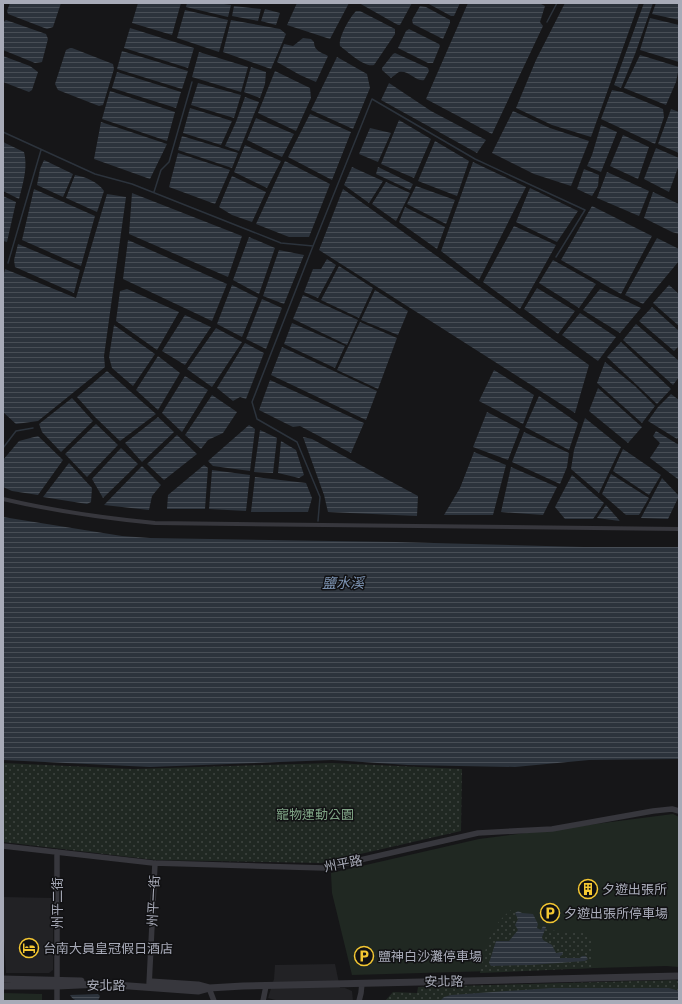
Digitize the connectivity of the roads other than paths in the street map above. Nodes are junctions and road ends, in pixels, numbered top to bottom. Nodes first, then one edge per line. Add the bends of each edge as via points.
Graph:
1 (3, 499) edge
2 (679, 529) edge
3 (679, 811) edge
4 (3, 846) edge
5 (57, 852) junction
6 (155, 863) junction
7 (679, 976) edge
8 (3, 979) edge
9 (58, 983) junction
10 (362, 983) junction
11 (150, 984) junction
12 (3, 986) edge
13 (266, 986) junction
14 (209, 988) junction
15 (57, 1001) edge
16 (214, 1001) edge
17 (263, 1001) edge
18 (359, 1001) edge

1 - 2 street via 99,518 155,523
3 - 6 street, 州平路 via 653,811 552,829 478,833 325,868
4 - 5 street, 州平路
5 - 6 street, 州平路
5 - 9 street, 州平二街
6 - 11 street, 州平一街
7 - 10 street, 安北路
8 - 9 street, 安北路
9 - 11 street, 安北路
9 - 12 street, 安北路
9 - 15 street, 州平二街
10 - 13 street, 安北路
10 - 18 street
11 - 14 street, 安北路 via 198,985
13 - 14 street, 安北路
13 - 17 street
14 - 16 street

